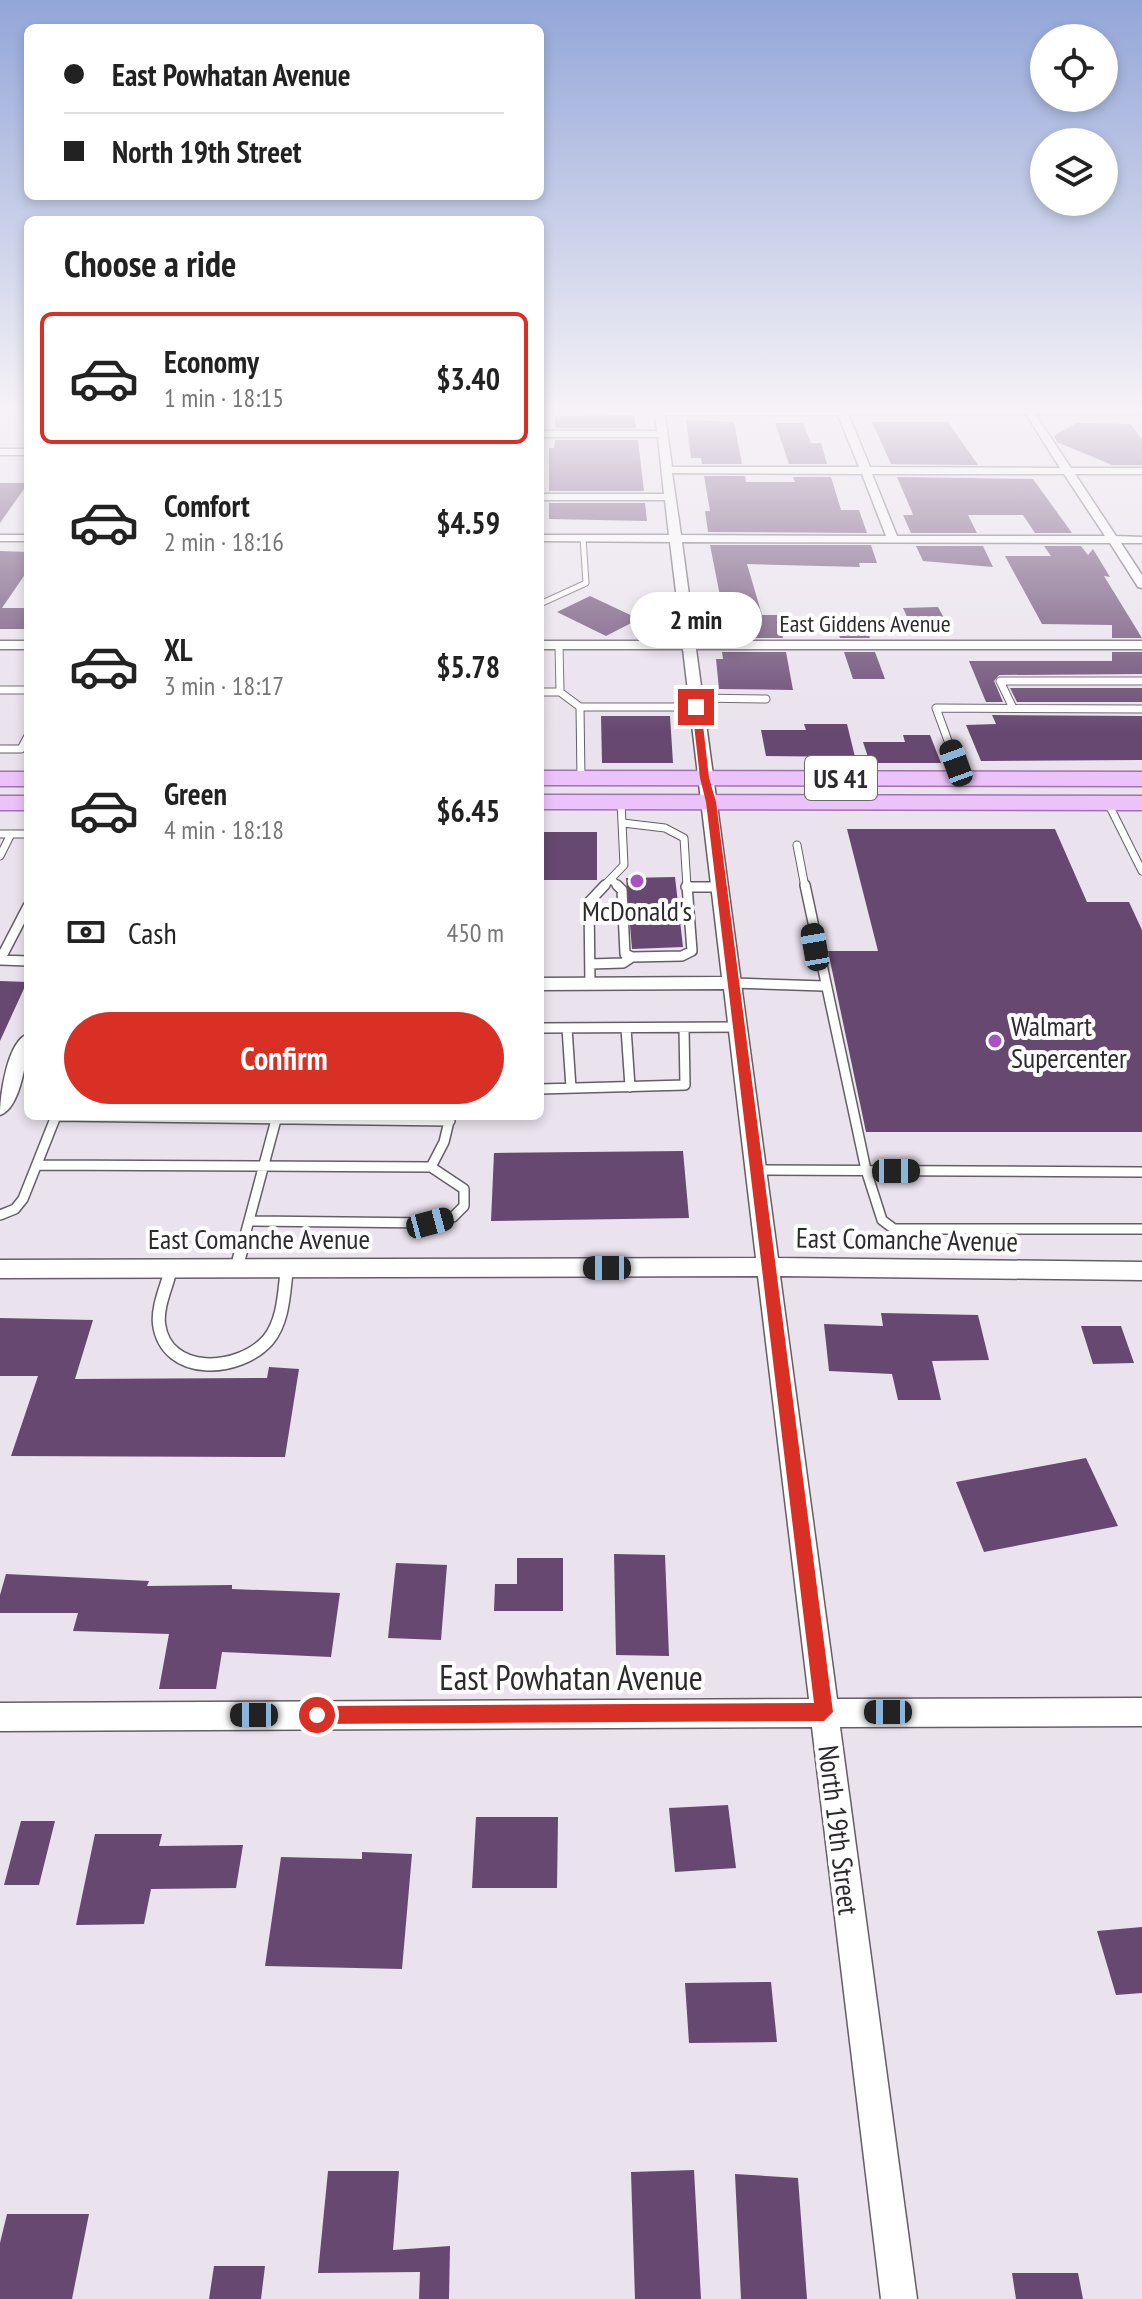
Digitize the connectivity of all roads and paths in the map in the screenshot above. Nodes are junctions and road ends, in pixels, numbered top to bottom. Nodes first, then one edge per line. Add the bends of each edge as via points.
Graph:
1 (672, 516) edge
2 (884, 516) edge
3 (1097, 516) edge
4 (0, 538) edge
5 (23, 538) edge
6 (544, 538) edge
7 (583, 538) junction
8 (676, 538) junction
9 (893, 539) junction
10 (1113, 540) junction
11 (1142, 540) edge
12 (1141, 581) edge
13 (544, 602) edge
14 (0, 645) edge
15 (24, 645) edge
16 (544, 645) edge
17 (559, 645) junction
18 (689, 645) junction
19 (1142, 645) edge
20 (1142, 681) edge
21 (0, 690) edge
22 (24, 690) edge
23 (544, 692) edge
24 (560, 692) junction
25 (766, 699) dead end
26 (696, 703) junction
27 (580, 707) junction
28 (1013, 708) junction
29 (1142, 709) edge
30 (24, 743) edge
31 (0, 749) edge
32 (544, 778) edge
33 (581, 778) junction
34 (705, 778) junction
35 (0, 779) edge
36 (24, 779) edge
37 (962, 779) junction
38 (1142, 779) edge
39 (711, 802) junction
40 (0, 803) edge
41 (24, 803) edge
42 (544, 803) edge
43 (1108, 803) junction
44 (1142, 803) edge
45 (622, 813) junction
46 (0, 834) edge
47 (11, 834) junction
48 (24, 834) edge
49 (797, 845) dead end
50 (0, 856) edge
51 (1142, 871) edge
52 (611, 879) junction
53 (686, 887) junction
54 (722, 887) junction
55 (24, 914) edge
56 (632, 957) junction
57 (0, 961) edge
58 (24, 961) edge
59 (590, 964) junction
60 (734, 983) junction
61 (544, 984) edge
62 (590, 984) junction
63 (824, 986) junction
64 (739, 1027) junction
65 (544, 1028) edge
66 (567, 1028) junction
67 (626, 1028) junction
68 (684, 1028) junction
69 (24, 1051) edge
70 (630, 1087) junction
71 (571, 1088) junction
72 (544, 1089) edge
73 (0, 1108) edge
74 (54, 1120) edge
75 (276, 1120) edge
76 (450, 1120) edge
77 (37, 1165) junction
78 (264, 1166) junction
79 (431, 1167) junction
80 (756, 1170) junction
81 (866, 1170) junction
82 (1142, 1172) edge
83 (0, 1215) edge
84 (251, 1221) junction
85 (1142, 1229) edge
86 (767, 1267) junction
87 (287, 1268) junction
88 (0, 1269) edge
89 (171, 1269) junction
90 (236, 1269) junction
91 (1140, 1275) edge
92 (824, 1712) junction
93 (1142, 1712) edge
94 (0, 1717) edge
95 (899, 2299) edge

1 - 8 street, North 19th Street
2 - 9 street
3 - 10 street
4 - 5 street
6 - 7 street
7 - 8 street
7 - 13 lane via 586,583
8 - 9 street
8 - 18 street, North 19th Street
9 - 10 street
10 - 11 street
10 - 12 street
14 - 15 street
16 - 17 street, East Giddens Avenue
17 - 18 street, East Giddens Avenue
17 - 24 lane
18 - 19 street, East Giddens Avenue
18 - 26 street, North 19th Street
20 - 28 lane via 1000,681
21 - 22 lane
23 - 24 lane
24 - 27 lane
25 - 26 lane
26 - 27 lane
26 - 34 street, North 19th Street
27 - 33 lane
28 - 29 lane
28 - 37 lane via 936,708
30 - 31 lane via 21,749
32 - 33 main road, US 41
33 - 34 main road, US 41
34 - 37 main road, US 41
34 - 39 street, North 19th Street
35 - 36 main road
37 - 38 main road, US 41
39 - 43 main road, US 41
39 - 45 main road, US 41
39 - 54 street, North 19th Street
40 - 41 main road
42 - 45 main road, US 41
43 - 44 main road, US 41
43 - 51 lane
45 - 52 lane via 624,865
45 - 53 lane via 684,838
46 - 47 lane
47 - 48 lane
47 - 50 lane
49 - 63 lane
52 - 56 lane via 622,890 625,954
52 - 59 lane via 589,902
53 - 54 lane
53 - 56 lane via 692,951
54 - 60 street, North 19th Street
55 - 57 lane
56 - 59 lane via 623,963
57 - 58 lane
59 - 62 lane
60 - 62 street
60 - 63 lane
60 - 64 street, North 19th Street
61 - 62 street
63 - 81 lane
64 - 68 lane
64 - 80 street, North 19th Street
65 - 66 lane
66 - 67 lane
66 - 71 lane
67 - 68 lane
67 - 70 lane
68 - 70 lane via 685,1085
69 - 73 street
70 - 71 lane
71 - 72 lane
74 - 77 lane
75 - 78 lane
76 - 79 lane
77 - 78 lane
77 - 83 lane via 23,1199
78 - 79 lane
78 - 84 lane
79 - 84 lane via 464,1189 464,1206 453,1217 430,1223
80 - 81 lane
80 - 86 street, North 19th Street
81 - 82 lane
81 - 85 lane via 882,1220 894,1229
84 - 90 lane
86 - 87 street, East Comanche Avenue
86 - 91 street, East Comanche Avenue
86 - 92 street, North 19th Street
87 - 89 lane via 278,1322 268,1340 246,1357 203,1366 187,1362 164,1341 159,1322
87 - 90 street, East Comanche Avenue
88 - 89 street, East Comanche Avenue
89 - 90 street, East Comanche Avenue
92 - 93 street, East Powhatan Avenue
92 - 94 street, East Powhatan Avenue
92 - 95 street, North 19th Street

